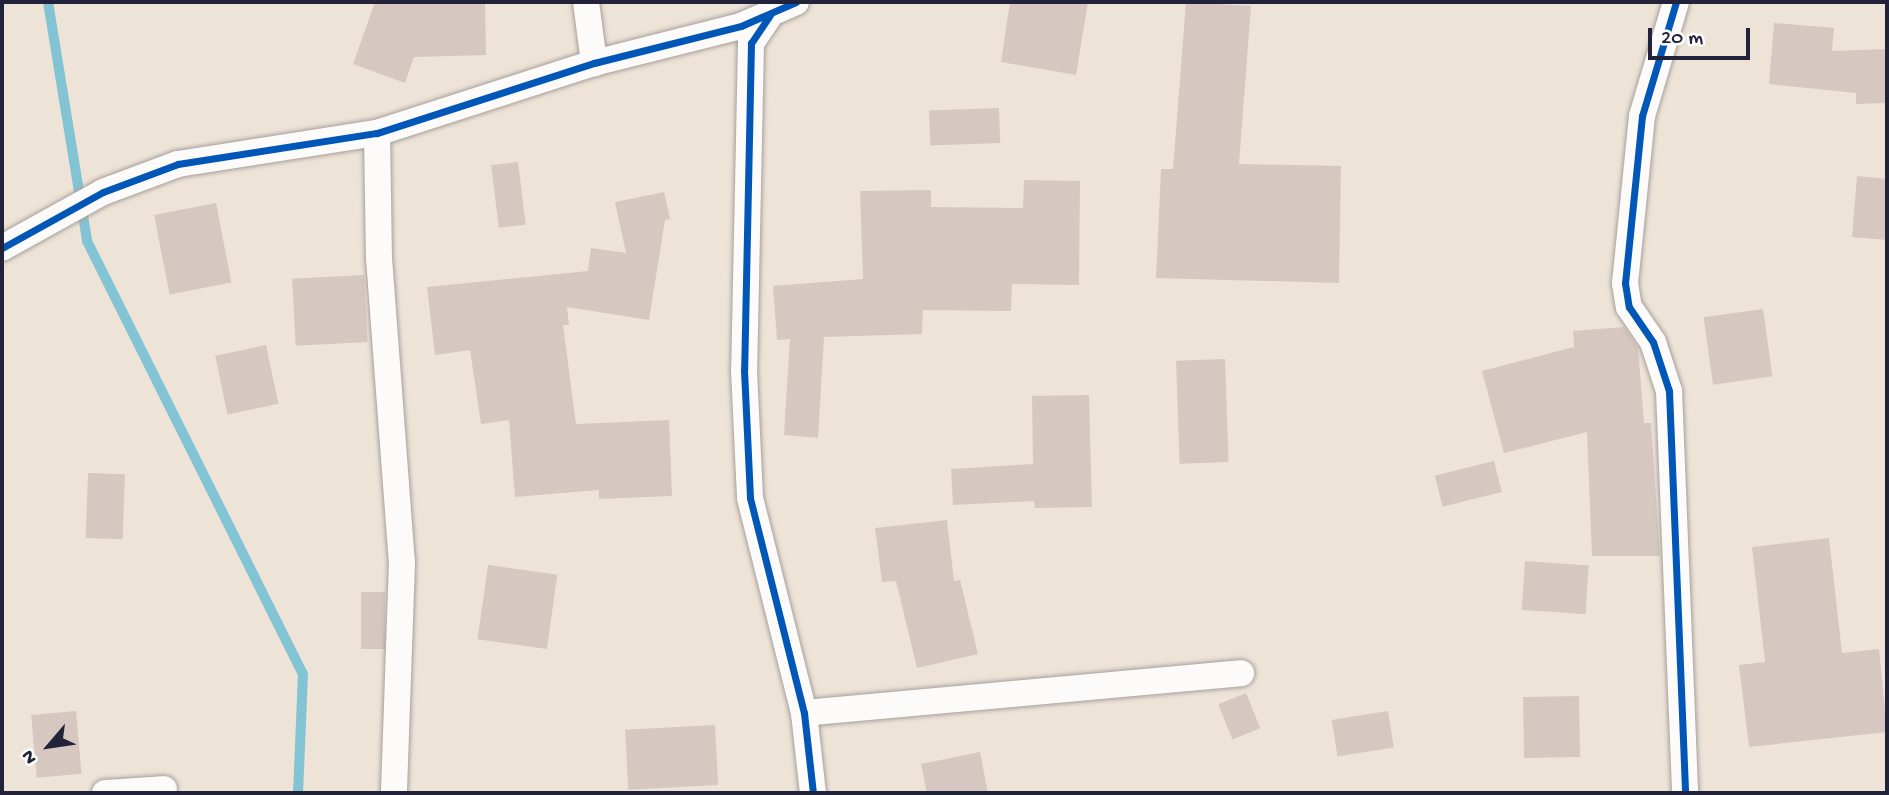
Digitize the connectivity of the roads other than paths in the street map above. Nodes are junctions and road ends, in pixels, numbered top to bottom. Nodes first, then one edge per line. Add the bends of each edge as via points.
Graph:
1 (586, 2) edge
2 (796, 2) edge
3 (1676, 2) edge
4 (769, 15) junction
5 (594, 63) junction
6 (377, 132) junction
7 (2, 247) edge
8 (1241, 673) dead end
9 (804, 713) junction
10 (164, 789) dead end
11 (105, 793) edge
12 (394, 793) edge
13 (813, 793) edge
14 (1685, 793) edge

1 - 5 street
2 - 4 street
3 - 14 street via 1642,116 1625,283 1629,307 1653,342 1669,391
4 - 5 street
4 - 9 street via 751,43 744,357 750,498
5 - 6 street
6 - 7 street via 178,164 103,192
6 - 12 street via 379,258 402,562
8 - 9 street
9 - 13 street
10 - 11 street

